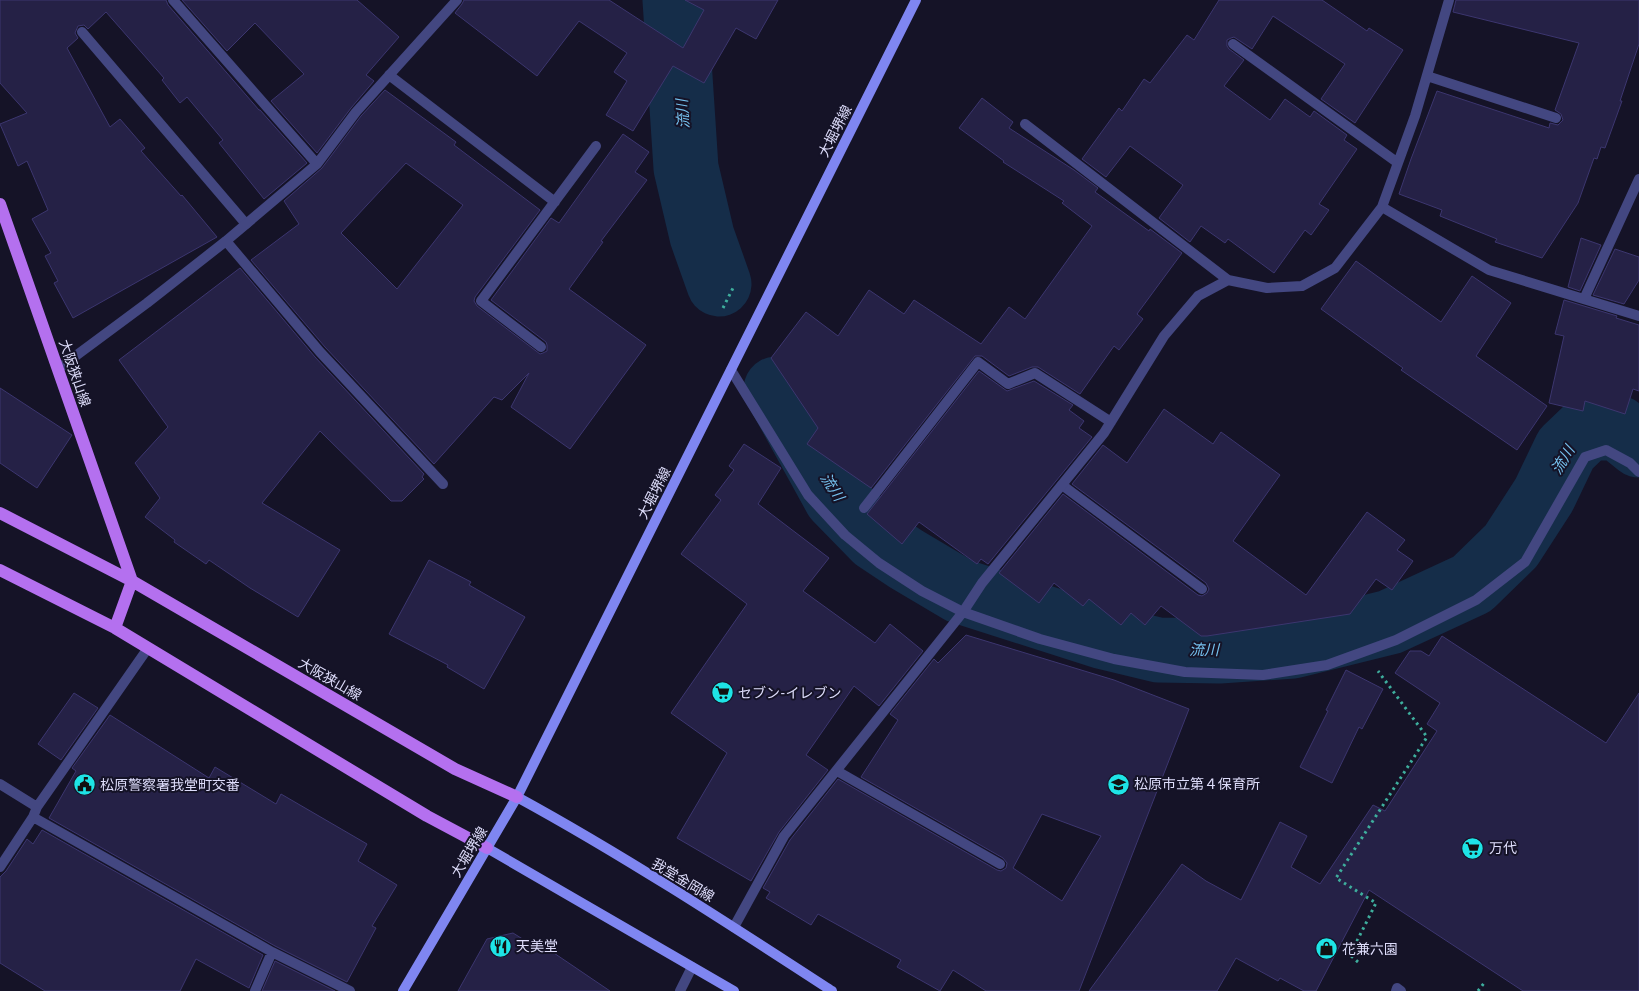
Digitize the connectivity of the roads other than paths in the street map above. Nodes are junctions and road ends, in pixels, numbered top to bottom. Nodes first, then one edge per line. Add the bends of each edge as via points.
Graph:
1 (173, 0) edge
2 (457, 0) edge
3 (916, 0) edge
4 (1449, 0) edge
5 (82, 32) dead end
6 (1233, 44) dead end
7 (389, 75) junction
8 (1427, 76) junction
9 (1556, 118) dead end
10 (1025, 124) dead end
11 (596, 146) dead end
12 (1398, 163) junction
13 (318, 164) junction
14 (1639, 180) edge
15 (554, 202) junction
16 (0, 204) edge
17 (1382, 207) junction
18 (246, 224) junction
19 (226, 241) junction
20 (1228, 280) junction
21 (1584, 299) junction
22 (1639, 316) edge
23 (541, 346) dead end
24 (58, 369) junction
25 (731, 370) junction
26 (1111, 422) junction
27 (1639, 472) edge
28 (443, 484) dead end
29 (1062, 485) junction
30 (864, 508) dead end
31 (0, 514) edge
32 (0, 570) edge
33 (132, 581) junction
34 (1202, 590) dead end
35 (963, 612) junction
36 (115, 628) junction
37 (148, 648) junction
38 (837, 771) junction
39 (0, 784) edge
40 (516, 797) junction
41 (37, 807) junction
42 (33, 817) junction
43 (487, 848) junction
44 (1000, 864) dead end
45 (0, 867) edge
46 (734, 927) junction
47 (272, 952) junction
48 (692, 967) junction
49 (255, 991) edge
50 (350, 991) edge
51 (403, 991) edge
52 (680, 991) edge
53 (734, 991) edge
54 (832, 991) edge
55 (1396, 991) edge
56 (1402, 991) edge

1 - 13 street
2 - 7 street
3 - 25 main road, 大堀堺線
4 - 8 street
5 - 18 street
6 - 12 street
7 - 13 street via 356,112
7 - 15 street
8 - 9 street
8 - 12 street
10 - 20 street
11 - 15 street
12 - 17 street
13 - 18 street
14 - 21 street
15 - 23 street via 481,301
16 - 24 main road, 大阪狭山線
17 - 20 street via 1335,268 1302,286 1267,288
17 - 21 street via 1489,270
18 - 19 street
19 - 24 street
19 - 28 street via 320,352
20 - 26 street via 1198,296 1164,336
21 - 22 street
24 - 33 main road, 大阪狭山線
25 - 35 street via 808,494 845,535 878,563 922,592
25 - 40 main road, 大堀堺線
26 - 29 street
26 - 30 street via 1035,373 1008,384 978,362
27 - 35 street via 1606,450 1585,456 1525,562 1476,600 1396,640 1327,665 1263,676 1185,672 1114,659 1040,639
29 - 34 street
29 - 35 street via 982,583
31 - 33 main road, 大阪狭山線
32 - 36 main road
33 - 36 main road
33 - 40 main road, 大阪狭山線 via 455,769
35 - 38 street
36 - 37 main road
37 - 41 street
37 - 43 main road via 427,816
38 - 44 street
38 - 46 street via 784,836
39 - 41 street
40 - 43 main road, 大堀堺線
40 - 46 main road, 我堂金岡線
41 - 42 street
42 - 45 street
42 - 47 street
43 - 48 main road
43 - 51 main road, 大堀堺線
46 - 54 main road, 我堂金岡線
47 - 49 street
47 - 50 street
48 - 52 street
48 - 53 main road
55 - 56 street via 1397,988

